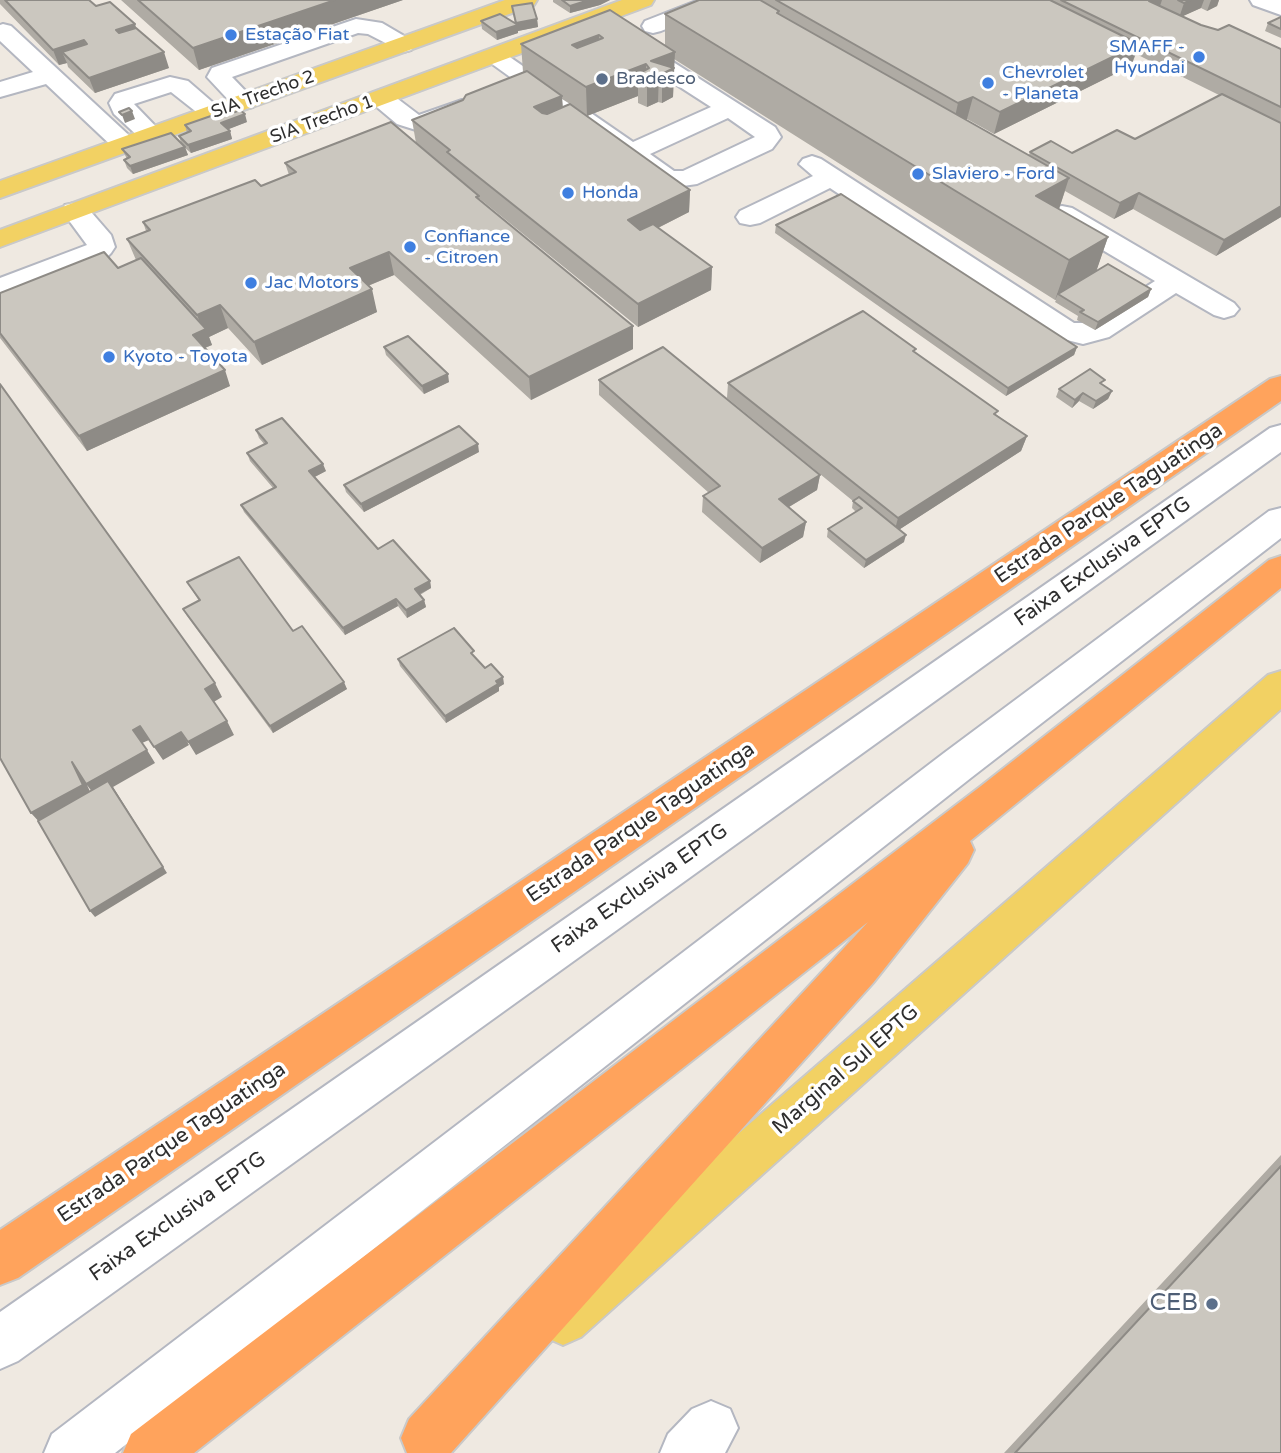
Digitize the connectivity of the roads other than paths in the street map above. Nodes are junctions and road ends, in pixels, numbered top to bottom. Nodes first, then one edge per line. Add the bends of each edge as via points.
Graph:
1 (526, 0) edge
2 (643, 0) edge
3 (1261, 0) edge
4 (706, 2) edge
5 (1281, 8) edge
6 (733, 18) edge
7 (591, 19) junction
8 (653, 26) dead end
9 (3, 30) dead end
10 (403, 44) junction
11 (482, 60) junction
12 (49, 75) junction
13 (0, 90) edge
14 (381, 98) junction
15 (244, 102) junction
16 (730, 108) junction
17 (213, 113) junction
18 (151, 135) junction
19 (125, 145) junction
20 (632, 152) junction
21 (0, 190) edge
22 (1044, 203) edge
23 (83, 208) junction
24 (750, 217) dead end
25 (0, 239) edge
26 (130, 241) edge
27 (1175, 281) junction
28 (0, 289) edge
29 (1224, 309) dead end
30 (1281, 386) edge
31 (1281, 436) edge
32 (1281, 520) edge
33 (1281, 569) edge
34 (1281, 686) edge
35 (995, 799) junction
36 (0, 1260) edge
37 (0, 1343) edge
38 (420, 1446) edge
39 (71, 1453) edge
40 (150, 1453) edge

1 - 10 main road, SIA Trecho 2
2 - 7 main road, SIA Trecho 1
3 - 5 lane
4 - 6 lane
4 - 8 lane
7 - 11 main road, SIA Trecho 1
7 - 16 lane
9 - 12 lane
10 - 15 main road, SIA Trecho 2
10 - 15 lane via 374,28 356,26 220,73
11 - 14 main road, SIA Trecho 1
11 - 14 lane via 490,93 425,122 406,118
11 - 20 lane
12 - 13 lane
12 - 19 lane
14 - 23 main road, SIA Trecho 1
15 - 17 main road, SIA Trecho 2
16 - 20 lane
16 - 20 lane via 766,132 763,144 688,178 676,179 666,177
17 - 18 main road, SIA Trecho 2
17 - 18 lane via 170,84 124,99 123,109
18 - 19 main road, SIA Trecho 2
19 - 21 main road, SIA Trecho 2
22 - 27 lane
23 - 25 main road, SIA Trecho 1
23 - 26 lane
23 - 28 lane via 101,242 96,252
24 - 27 lane via 822,170 1065,330 1083,334 1099,330
27 - 29 lane
30 - 36 highway, Estrada Parque Taguatinga
31 - 37 lane, Faixa Exclusiva EPTG
32 - 39 lane
33 - 35 highway
34 - 38 main road, Marginal Sul EPTG
35 - 38 highway via 857,968
35 - 40 highway

